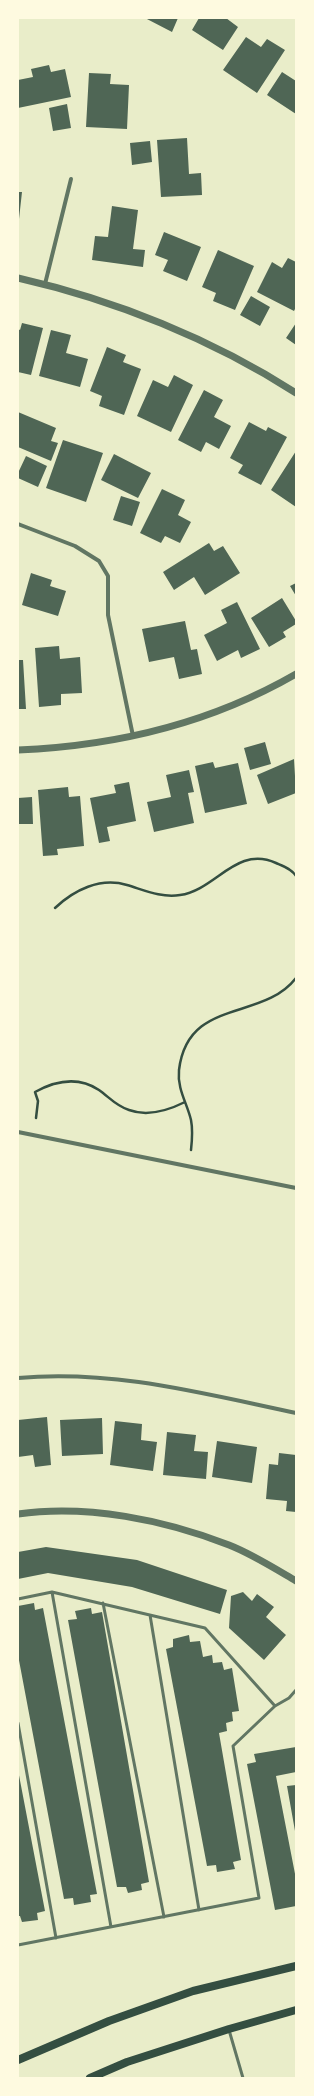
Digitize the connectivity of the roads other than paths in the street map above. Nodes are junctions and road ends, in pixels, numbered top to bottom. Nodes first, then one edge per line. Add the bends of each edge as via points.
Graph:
1 (71, 179) dead end
2 (18, 278) edge
3 (45, 284) junction
4 (296, 393) edge
5 (18, 524) edge
6 (296, 674) edge
7 (132, 736) junction
8 (18, 750) edge
9 (18, 1132) edge
10 (296, 1188) edge
11 (18, 1378) edge
12 (296, 1413) edge
13 (18, 1514) edge
14 (296, 1581) edge
15 (52, 1592) junction
16 (18, 1599) edge
17 (103, 1603) junction
18 (150, 1615) junction
19 (296, 1690) edge
20 (275, 1706) junction
21 (18, 1723) edge
22 (199, 1910) junction
23 (164, 1917) junction
24 (111, 1927) junction
25 (56, 1938) junction
26 (18, 1945) edge
27 (296, 1966) edge
28 (296, 2010) edge
29 (229, 2029) junction
30 (18, 2060) edge
31 (90, 2078) edge
32 (243, 2078) edge

1 - 3 street
2 - 3 street
3 - 4 street via 144,317 212,346
5 - 7 street via 76,546 99,561 108,576 108,615
6 - 7 street via 230,708 179,725
7 - 8 street via 91,744
9 - 10 street
11 - 12 street via 68,1376 115,1379
13 - 14 street via 88,1513 156,1523 231,1546
15 - 16 lane
15 - 17 lane
15 - 24 lane
17 - 18 lane
17 - 23 lane
18 - 20 lane via 205,1628
18 - 22 lane
19 - 20 lane via 289,1698
20 - 22 lane via 232,1746 259,1898
21 - 25 lane
22 - 23 lane
23 - 24 lane
24 - 25 lane
25 - 26 lane
27 - 30 main road via 193,1991 109,2021
28 - 29 main road
29 - 31 main road via 127,2062
29 - 32 lane

